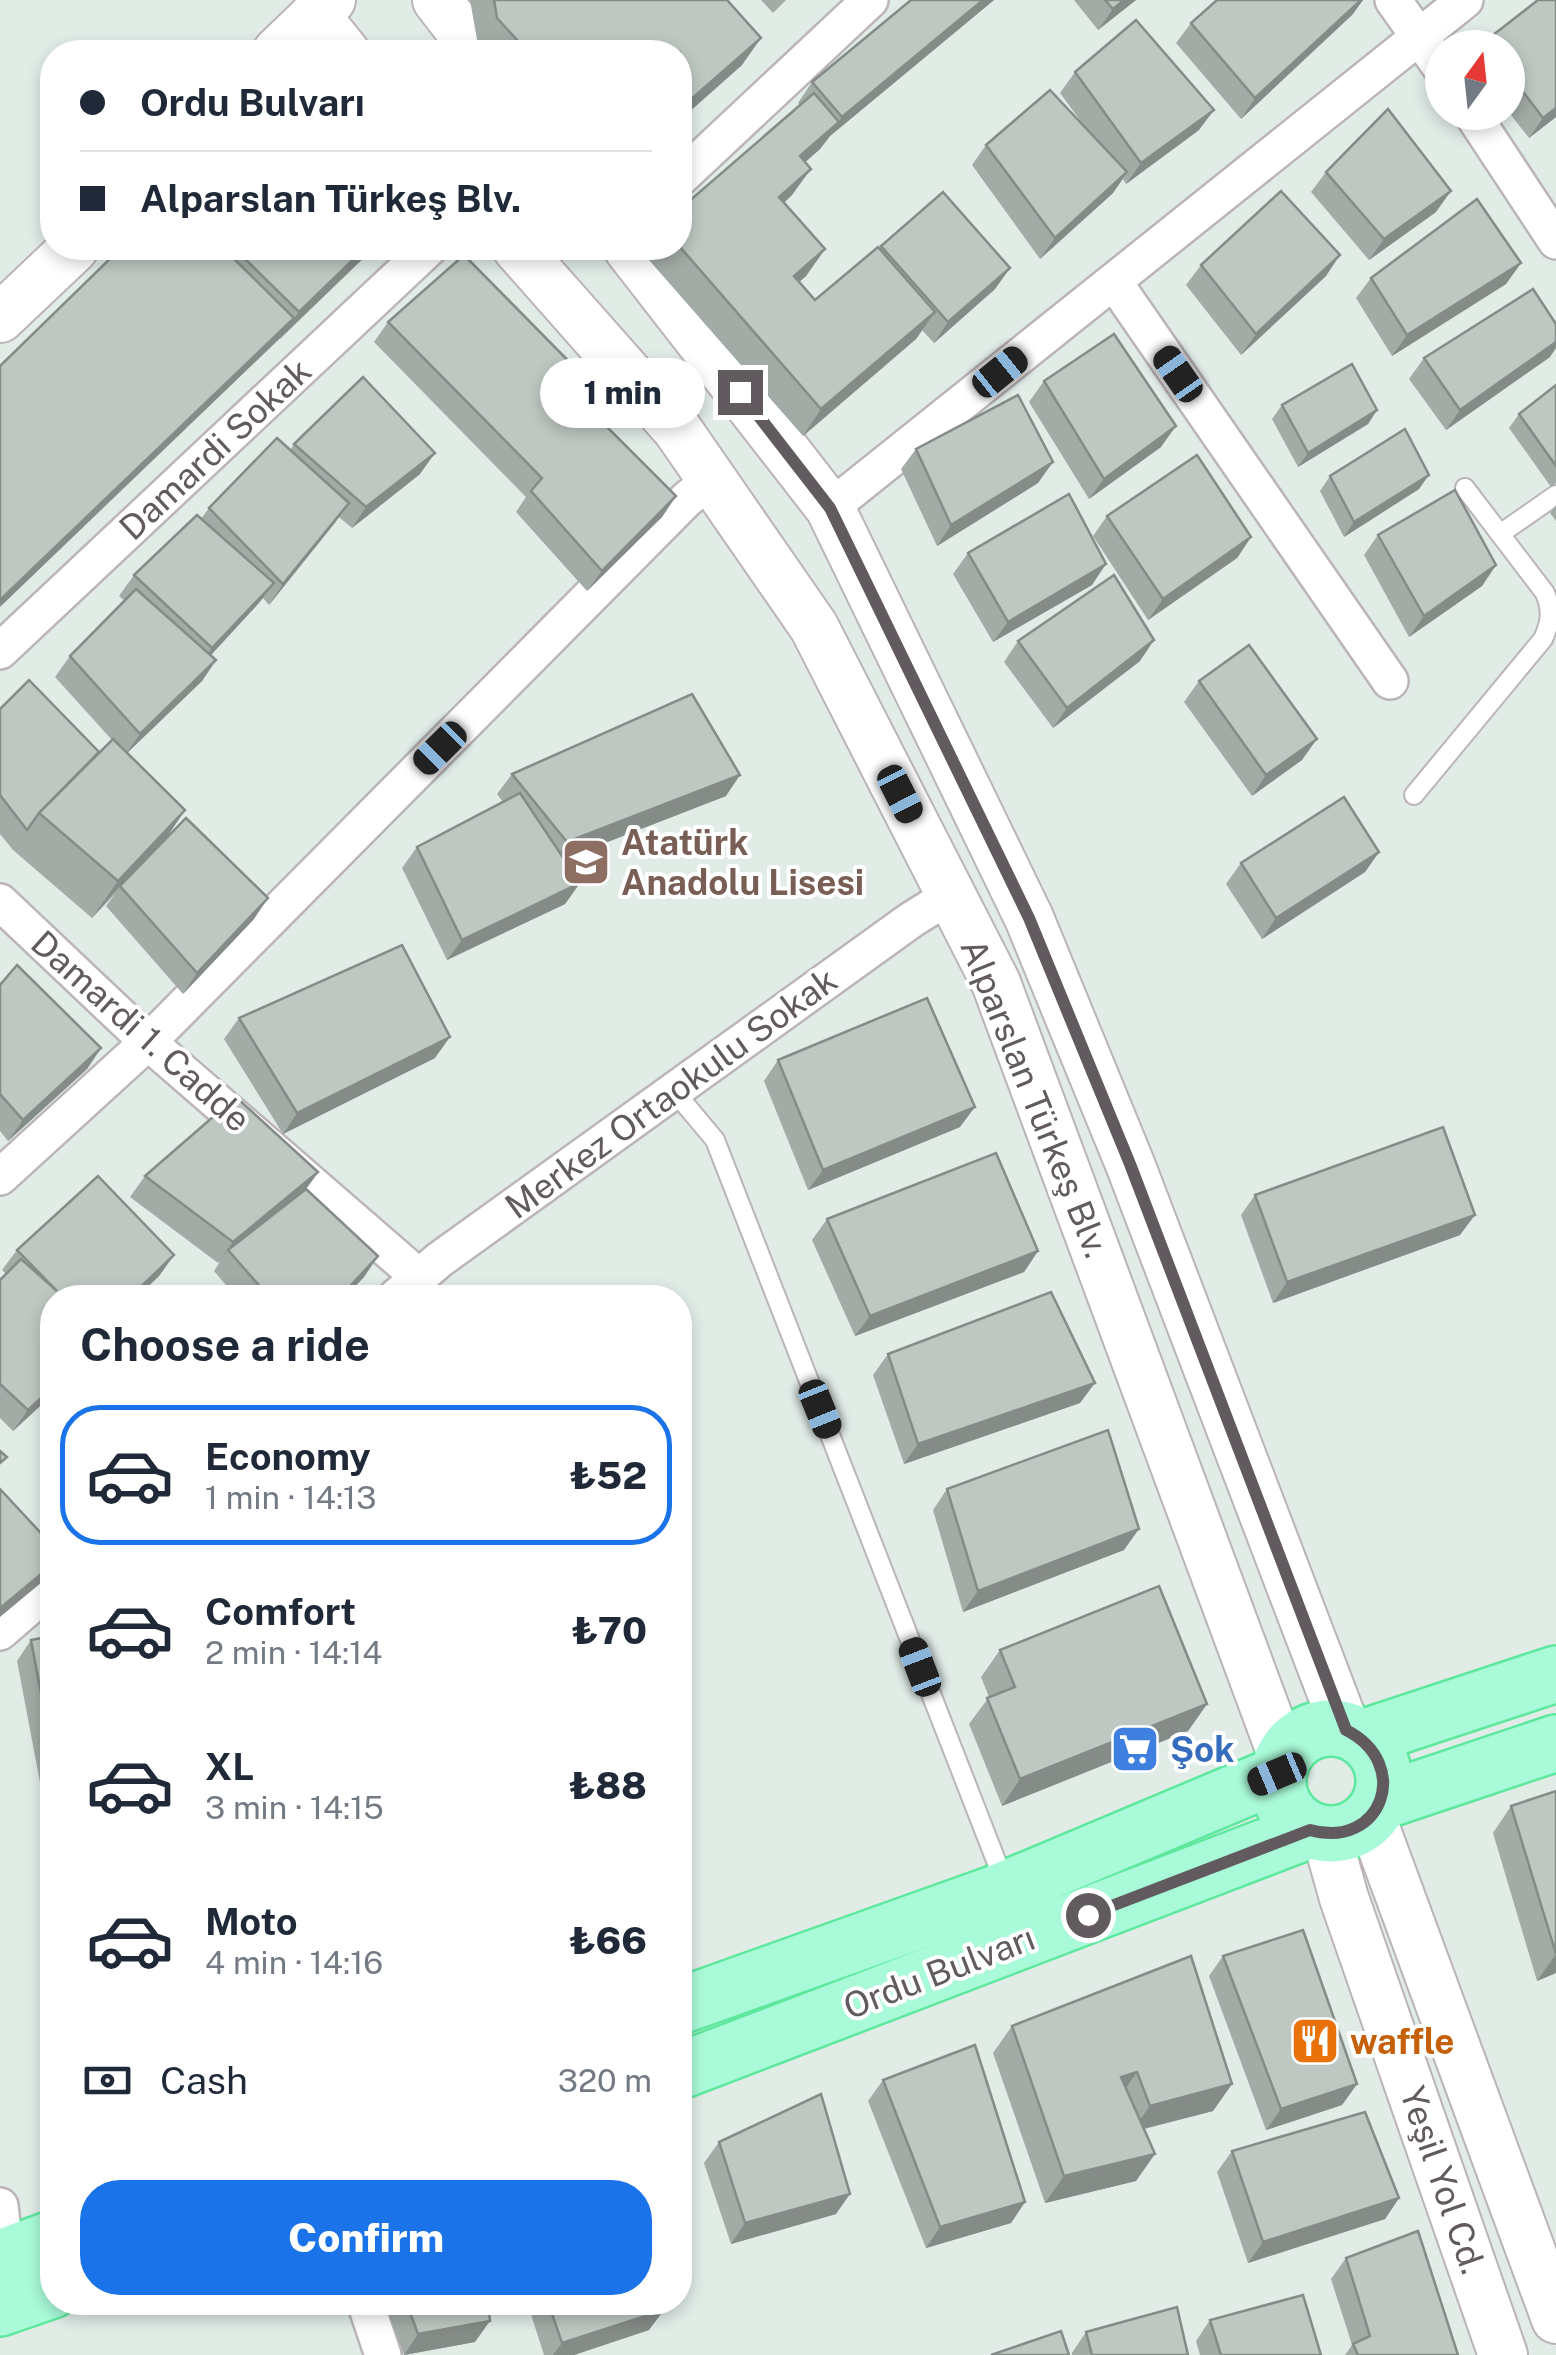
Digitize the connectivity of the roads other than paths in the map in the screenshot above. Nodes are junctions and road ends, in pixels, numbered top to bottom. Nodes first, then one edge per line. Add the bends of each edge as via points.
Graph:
1 (437, 0) edge
2 (870, 0) edge
3 (1393, 0) edge
4 (1465, 0) edge
5 (324, 8) edge
6 (1421, 37) junction
7 (290, 40) edge
8 (340, 40) edge
9 (469, 40) edge
10 (1425, 43) edge
11 (1483, 130) edge
12 (692, 167) edge
13 (1556, 241) edge
14 (61, 260) edge
15 (417, 260) edge
16 (528, 260) edge
17 (637, 260) edge
18 (1114, 282) junction
19 (0, 318) edge
20 (712, 479) junction
21 (1466, 488) dead end
22 (1556, 495) edge
23 (830, 508) junction
24 (1500, 534) junction
25 (0, 651) edge
26 (1390, 682) dead end
27 (1414, 795) dead end
28 (951, 895) junction
29 (0, 902) edge
30 (148, 1042) junction
31 (674, 1091) junction
32 (0, 1177) edge
33 (405, 1285) edge
34 (410, 1285) edge
35 (40, 1597) edge
36 (0, 1632) edge
37 (1556, 1674) edge
38 (1354, 1734) junction
39 (1556, 1743) edge
40 (1280, 1766) junction
41 (1347, 1821) junction
42 (1006, 1888) junction
43 (692, 2002) edge
44 (692, 2067) edge
45 (12, 2254) edge
46 (40, 2279) edge
47 (370, 2315) edge
48 (1556, 2319) edge
49 (384, 2355) edge
50 (1504, 2355) edge

1 - 9 street
2 - 12 street
3 - 6 street
4 - 6 street
5 - 7 street
5 - 8 street
6 - 10 street
6 - 18 street
11 - 13 street
14 - 19 street
15 - 25 street, Damardi Sokak
16 - 20 street, Alparslan Türkeş Blv. via 678,428
17 - 23 street, Alparslan Türkeş Blv.
18 - 23 street
18 - 26 street
20 - 28 street, Alparslan Türkeş Blv. via 814,627
20 - 30 street
21 - 24 lane
22 - 24 lane
23 - 38 street, Alparslan Türkeş Blv. via 1029,918
24 - 27 lane via 1545,593 1549,626
28 - 31 street, Merkez Ortaokulu Sokak
28 - 40 street, Alparslan Türkeş Blv. via 996,983
29 - 30 street, Damardi 1. Cadde
30 - 32 street
30 - 33 street, Damardi 1. Cadde
31 - 34 street, Merkez Ortaokulu Sokak
31 - 42 lane via 715,1140
35 - 36 street
37 - 38 main road, Ordu Bulvarı
38 - 40 main road, Ordu Bulvarı via 1327,1727 1310,1732 1294,1742
38 - 41 main road via 1375,1751 1384,1786
39 - 41 main road, Ordu Bulvarı
40 - 41 main road via 1278,1792 1285,1808
40 - 42 main road, Ordu Bulvarı
41 - 44 main road, Ordu Bulvarı
41 - 48 street, Yeşil Yol Cd.
41 - 50 street, Yeşil Yol Cd. via 1344,1898
42 - 43 main road, Ordu Bulvarı
45 - 46 main road
47 - 49 street

